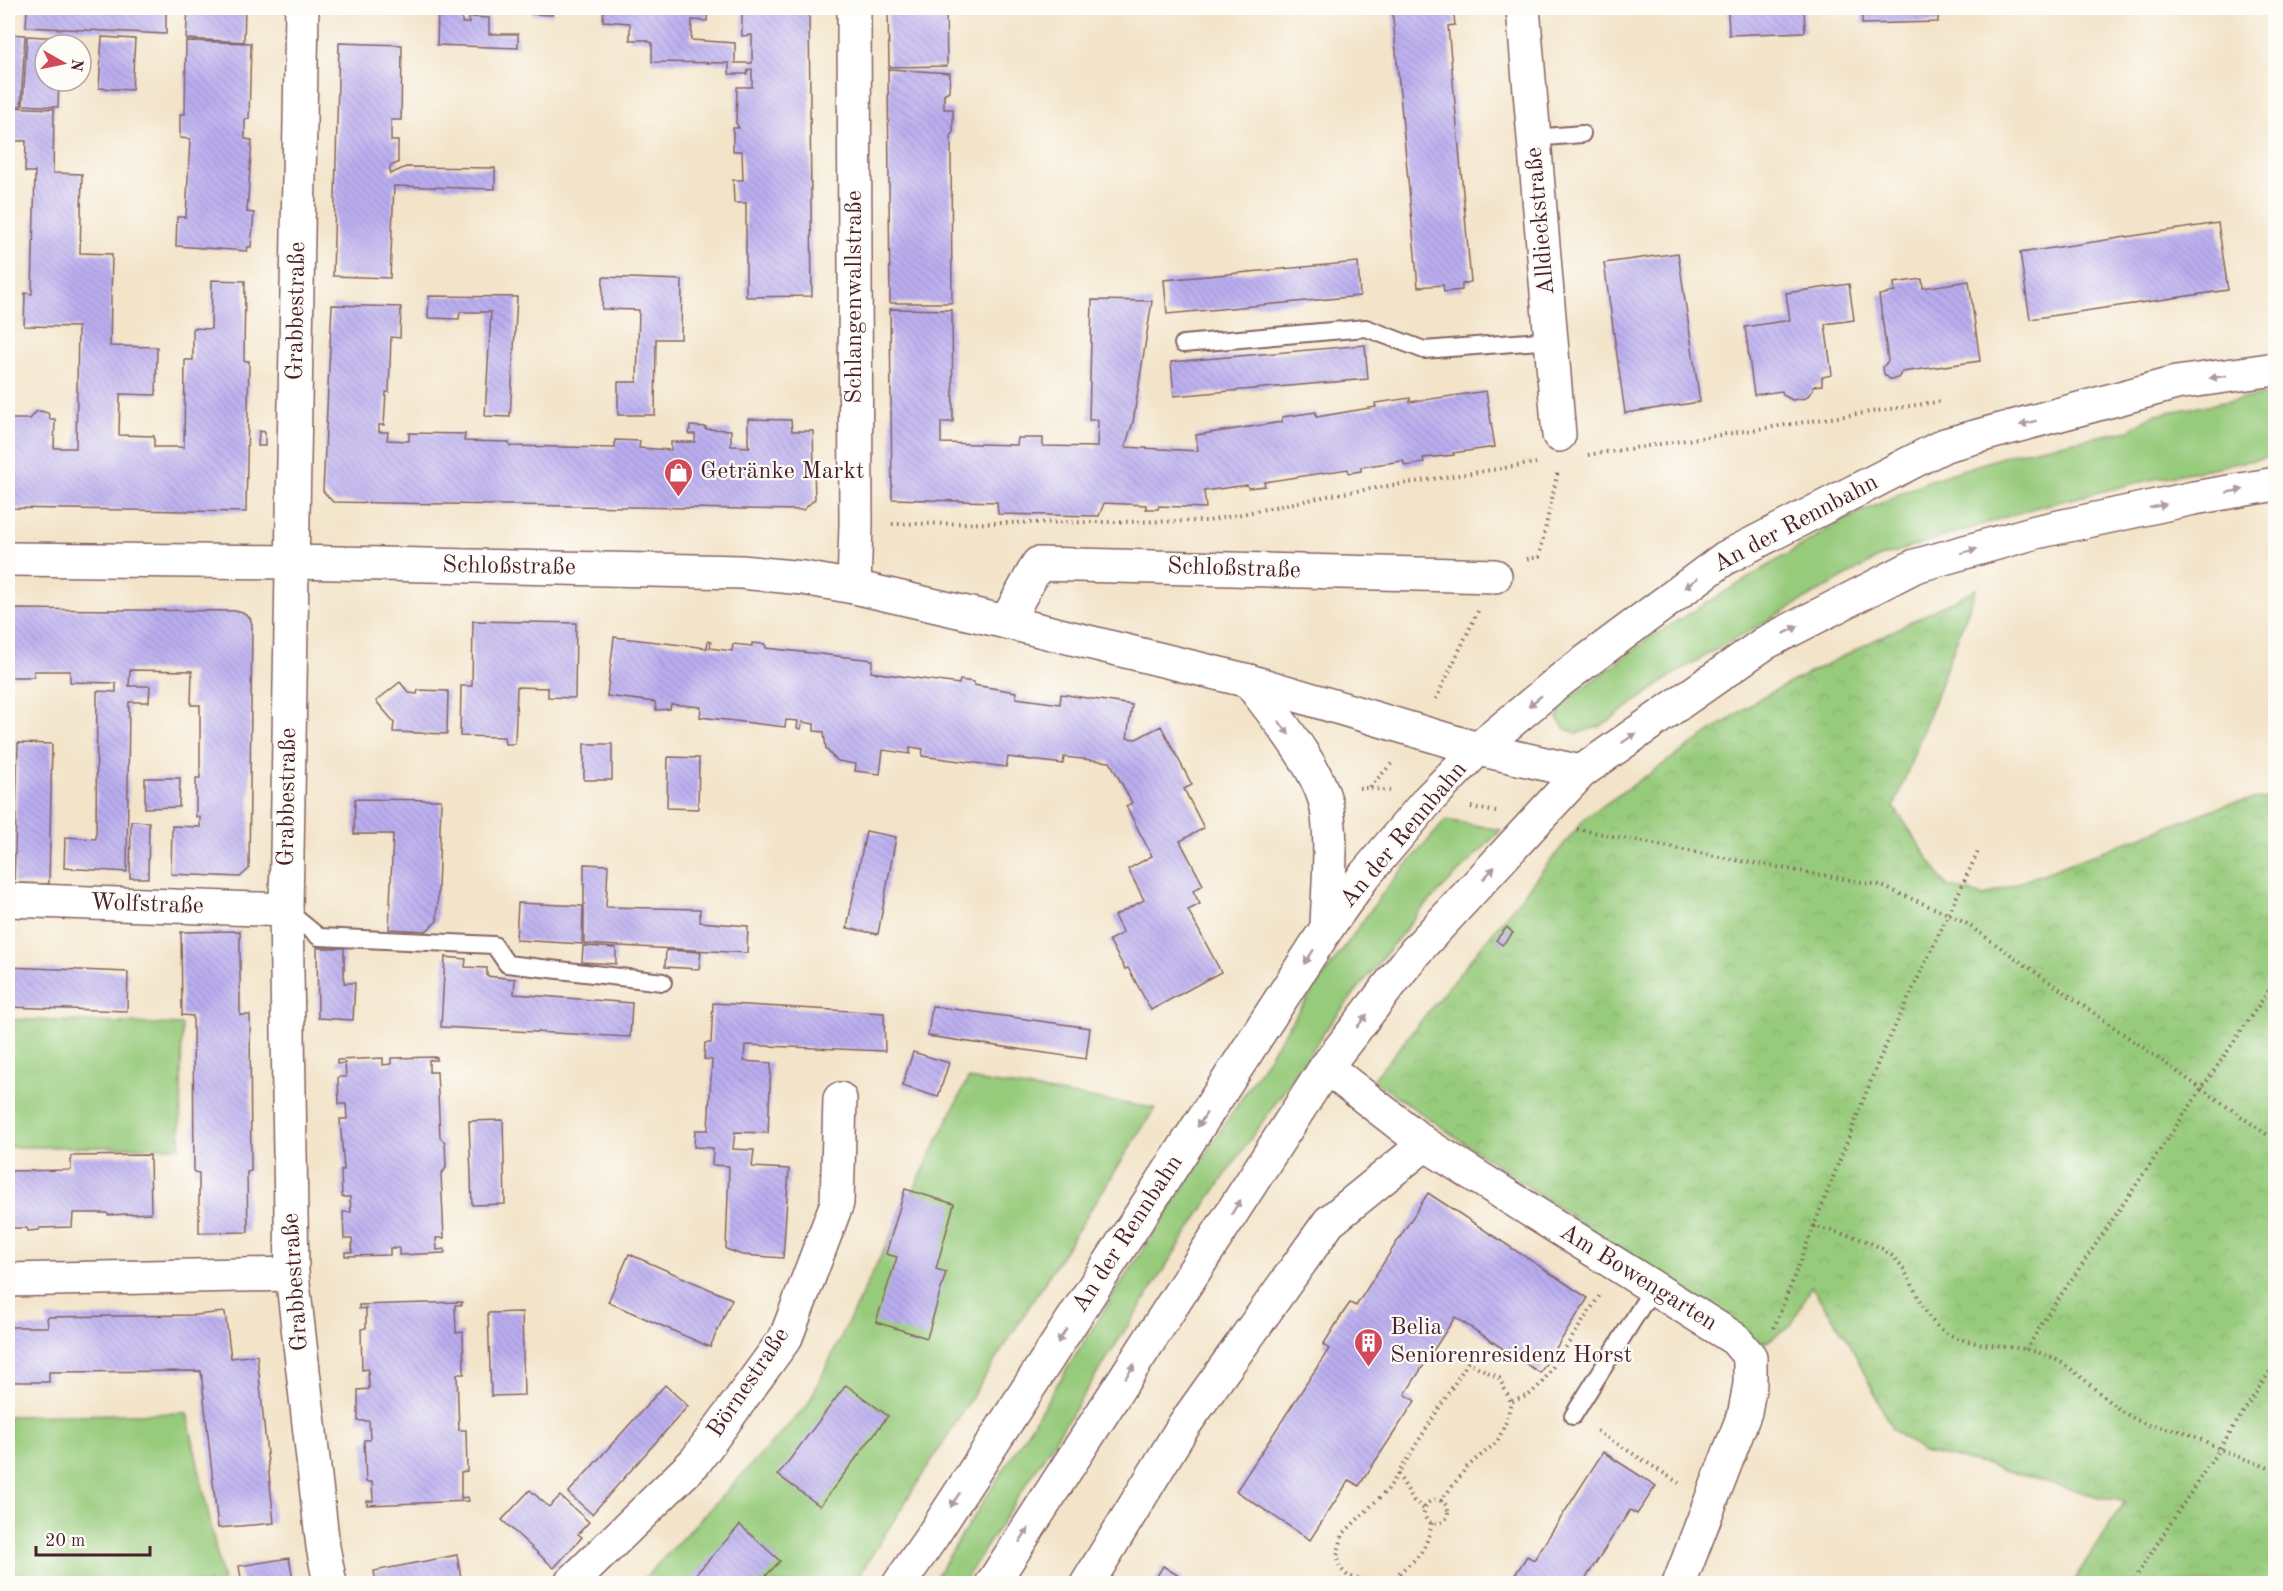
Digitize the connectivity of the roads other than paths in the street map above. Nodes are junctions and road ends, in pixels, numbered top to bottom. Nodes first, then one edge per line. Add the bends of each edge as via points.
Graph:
1 (302, 8) edge
2 (854, 8) edge
3 (1522, 8) edge
4 (1582, 134) dead end
5 (1533, 138) junction
6 (1552, 340) junction
7 (1184, 344) dead end
8 (2276, 369) edge
9 (1571, 445) road end
10 (2276, 483) edge
11 (8, 559) edge
12 (293, 562) junction
13 (1495, 576) dead end
14 (854, 587) junction
15 (1006, 622) junction
16 (1249, 681) junction
17 (1478, 749) junction
18 (1581, 772) junction
19 (8, 900) edge
20 (286, 910) junction
21 (1327, 928) junction
22 (663, 982) dead end
23 (1326, 1067) junction
24 (840, 1099) dead end
25 (1425, 1144) junction
26 (291, 1274) junction
27 (8, 1280) edge
28 (1653, 1288) junction
29 (1573, 1416) road end
30 (330, 1584) edge
31 (570, 1584) edge
32 (899, 1584) edge
33 (992, 1584) edge
34 (1087, 1584) edge
35 (1679, 1584) edge

1 - 12 street, Grabbestraße
2 - 14 street, Schlangenwallstraße
3 - 5 street, Alldieckstraße
4 - 5 lane
5 - 6 street, Alldieckstraße
6 - 7 lane via 1424,351 1366,328
6 - 9 street, Alldieckstraße
8 -> 17 street, An der Rennbahn via 2176,383 1945,445 1725,558 1561,680
18 -> 10 street via 1766,643 1915,566 2036,532
11 - 12 street, Schloßstraße
12 - 14 street, Schloßstraße via 741,572
12 - 20 street, Grabbestraße
13 - 15 street, Schloßstraße via 1038,564
14 - 15 street, Schloßstraße
15 - 16 street, Schloßstraße
16 - 17 street, Schloßstraße
16 -> 21 street via 1298,745 1323,794 1330,844
17 - 18 street, Schloßstraße
17 - 21 street, An der Rennbahn via 1429,799 1364,876
23 -> 18 street via 1415,952
19 - 20 street, Wolfstraße
20 - 22 lane via 319,937 494,945 507,964
20 - 26 street, Grabbestraße
21 -> 32 street, An der Rennbahn
23 - 25 street, Am Bowengarten
33 -> 23 street
24 - 31 street, Börnestraße via 837,1203 786,1337 695,1462
25 - 28 street, Am Bowengarten
25 - 34 street via 1329,1222 1184,1425
26 - 27 street
26 - 30 street, Grabbestraße
28 - 29 lane
28 - 35 street, Am Bowengarten via 1735,1339 1750,1357 1745,1412

